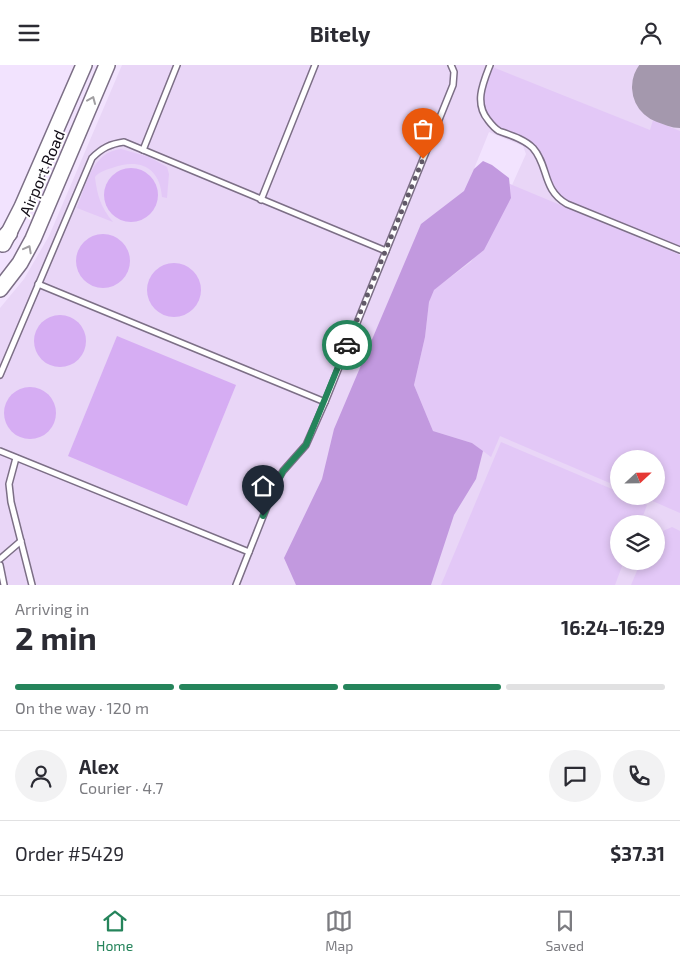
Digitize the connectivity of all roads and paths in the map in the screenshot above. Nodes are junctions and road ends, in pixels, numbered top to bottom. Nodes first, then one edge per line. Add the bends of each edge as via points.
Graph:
1 (84, 65) edge
2 (107, 65) edge
3 (177, 65) edge
4 (315, 65) edge
5 (451, 65) edge
6 (490, 65) edge
7 (143, 150) junction
8 (261, 200) junction
9 (5, 238) edge
10 (0, 249) edge
11 (680, 250) edge
12 (386, 251) junction
13 (38, 284) junction
14 (0, 289) edge
15 (0, 375) edge
16 (325, 402) junction
17 (0, 451) edge
18 (16, 458) junction
19 (21, 541) junction
20 (249, 551) junction
21 (0, 559) edge
22 (0, 565) edge
23 (4, 585) edge
24 (32, 585) edge
25 (236, 585) edge

1 - 9 street, Airport Road
14 -> 2 street, Airport Road via 33,239
3 - 7 lane
4 - 8 lane
5 - 12 lane via 453,85
6 - 11 lane via 480,108 495,129 523,140 533,149 556,196 566,204
7 - 8 lane
7 - 13 lane via 124,143 112,144 92,157
8 - 12 lane
9 - 10 street, Airport Road
12 - 16 lane
13 - 15 lane
13 - 16 lane
16 - 20 lane via 306,445 277,481
17 - 18 lane
18 - 19 lane via 9,484
18 - 20 lane
19 - 21 lane
19 - 24 lane
20 - 25 lane
22 - 23 lane

